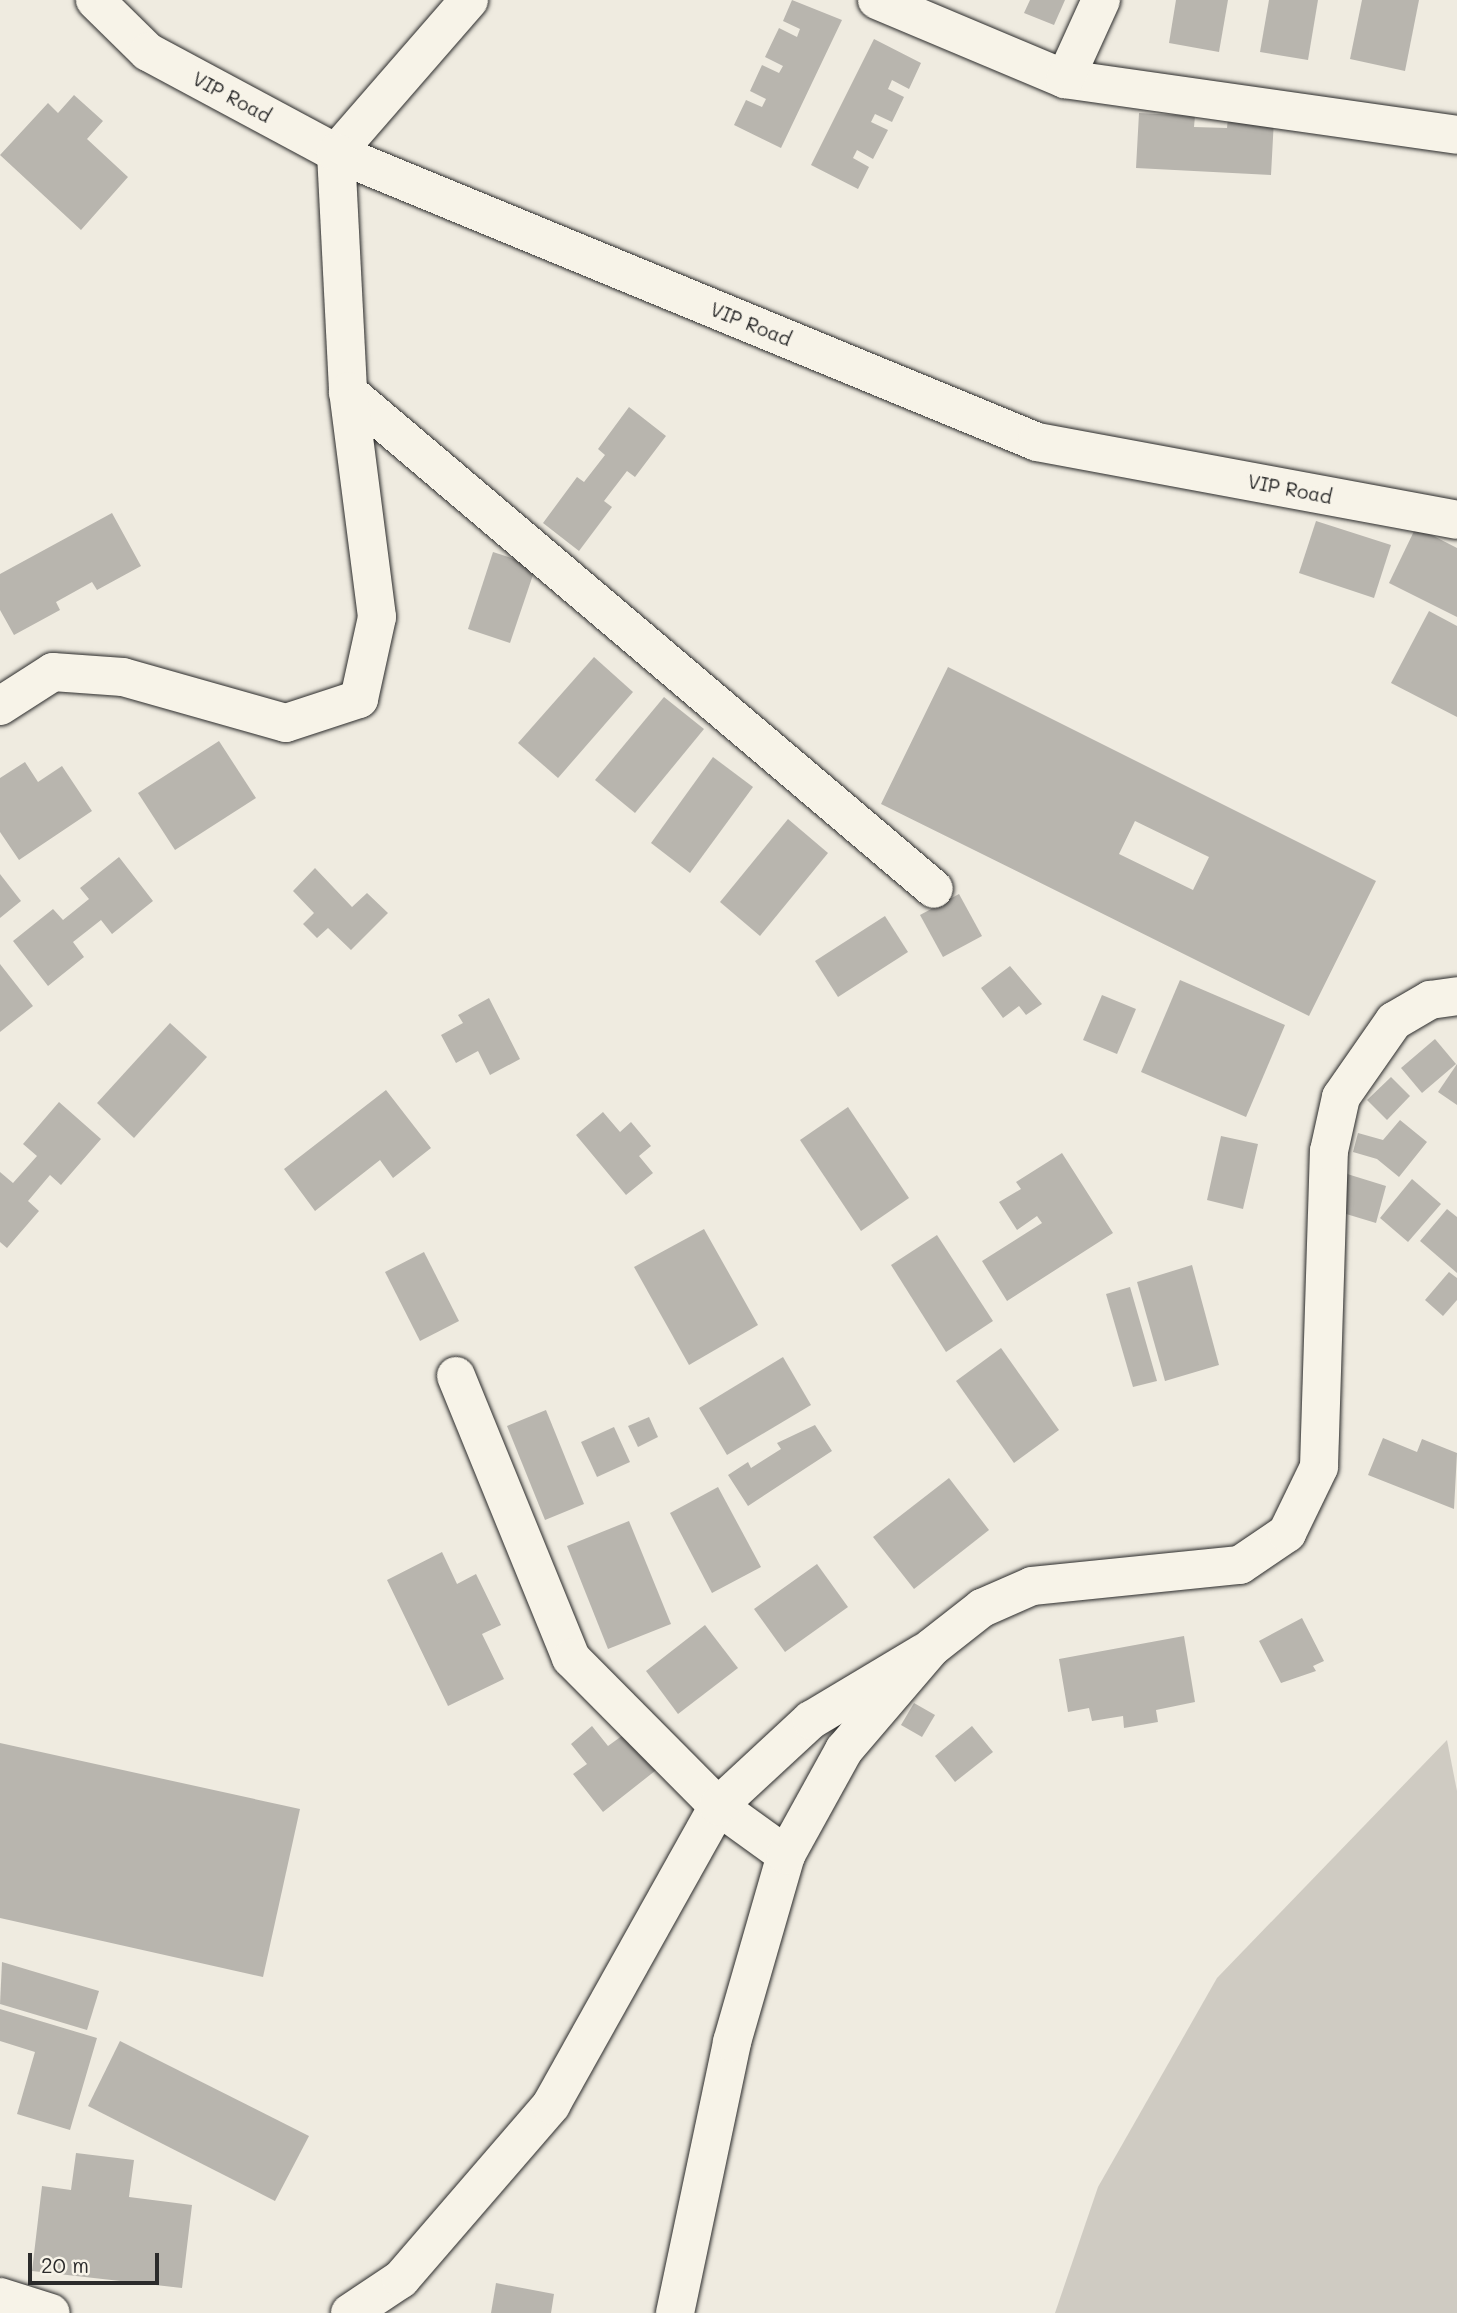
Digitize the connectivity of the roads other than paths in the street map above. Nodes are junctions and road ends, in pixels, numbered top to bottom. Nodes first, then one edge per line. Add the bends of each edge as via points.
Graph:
1 (95, 0) edge
2 (469, 0) edge
3 (877, 0) edge
4 (1101, 0) edge
5 (1065, 79) junction
6 (1457, 135) edge
7 (336, 153) junction
8 (348, 391) junction
9 (1457, 520) edge
10 (0, 706) edge
11 (934, 889) dead end
12 (1457, 996) edge
13 (456, 1376) dead end
14 (931, 1648) junction
15 (718, 1806) junction
16 (786, 1855) junction
17 (0, 2297) edge
18 (51, 2313) edge
19 (350, 2313) edge
20 (675, 2313) edge

1 - 7 street, VIP Road via 148,52
2 - 7 street
3 - 5 street
4 - 5 street
5 - 6 street
7 - 8 street
7 - 9 street, VIP Road via 1037,442
8 - 10 street via 377,617 359,698 286,723 123,677 53,672
8 - 11 street
12 - 14 street via 1430,1000 1394,1021 1341,1097 1329,1151 1319,1467 1287,1533 1240,1565 1032,1586 982,1608
13 - 15 street via 571,1658
14 - 15 street via 811,1720
14 - 16 street via 844,1749
15 - 16 street
15 - 19 street via 551,2105 401,2279
16 - 20 street via 732,2042
17 - 18 street

